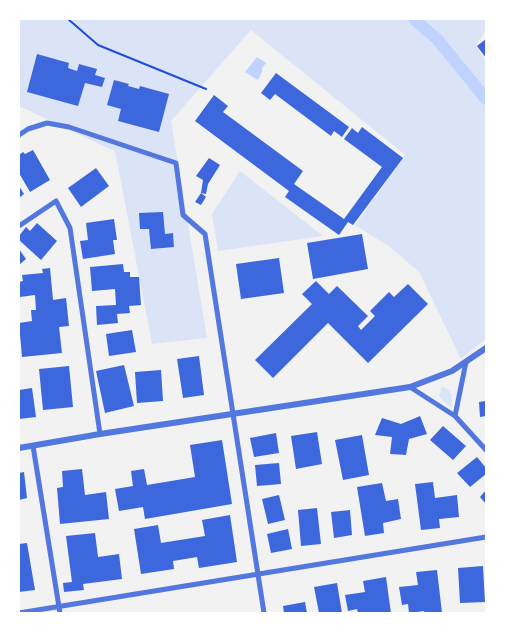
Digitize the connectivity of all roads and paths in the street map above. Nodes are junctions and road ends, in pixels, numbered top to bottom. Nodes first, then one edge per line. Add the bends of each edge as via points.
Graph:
1 (68, 19) edge
2 (206, 88) dead end
3 (19, 135) edge
4 (19, 226) edge
5 (486, 348) edge
6 (466, 362) junction
7 (410, 387) junction
8 (233, 414) junction
9 (455, 416) junction
10 (100, 434) junction
11 (33, 446) junction
12 (19, 448) edge
13 (486, 450) edge
14 (486, 538) edge
15 (258, 574) junction
16 (59, 606) junction
17 (19, 613) edge
18 (60, 613) edge
19 (264, 613) edge

1 - 2 path via 98,45
3 - 8 street via 46,123 54,124 176,163 183,215 205,234
4 - 10 street via 56,201 70,228
5 - 6 street
6 - 7 street via 452,371
6 - 9 street
7 - 8 street
7 - 9 street
8 - 10 street
8 - 15 street
9 - 13 street
10 - 11 street
11 - 12 street
11 - 16 street
14 - 15 street
15 - 16 street
15 - 19 street
16 - 17 street
16 - 18 street

